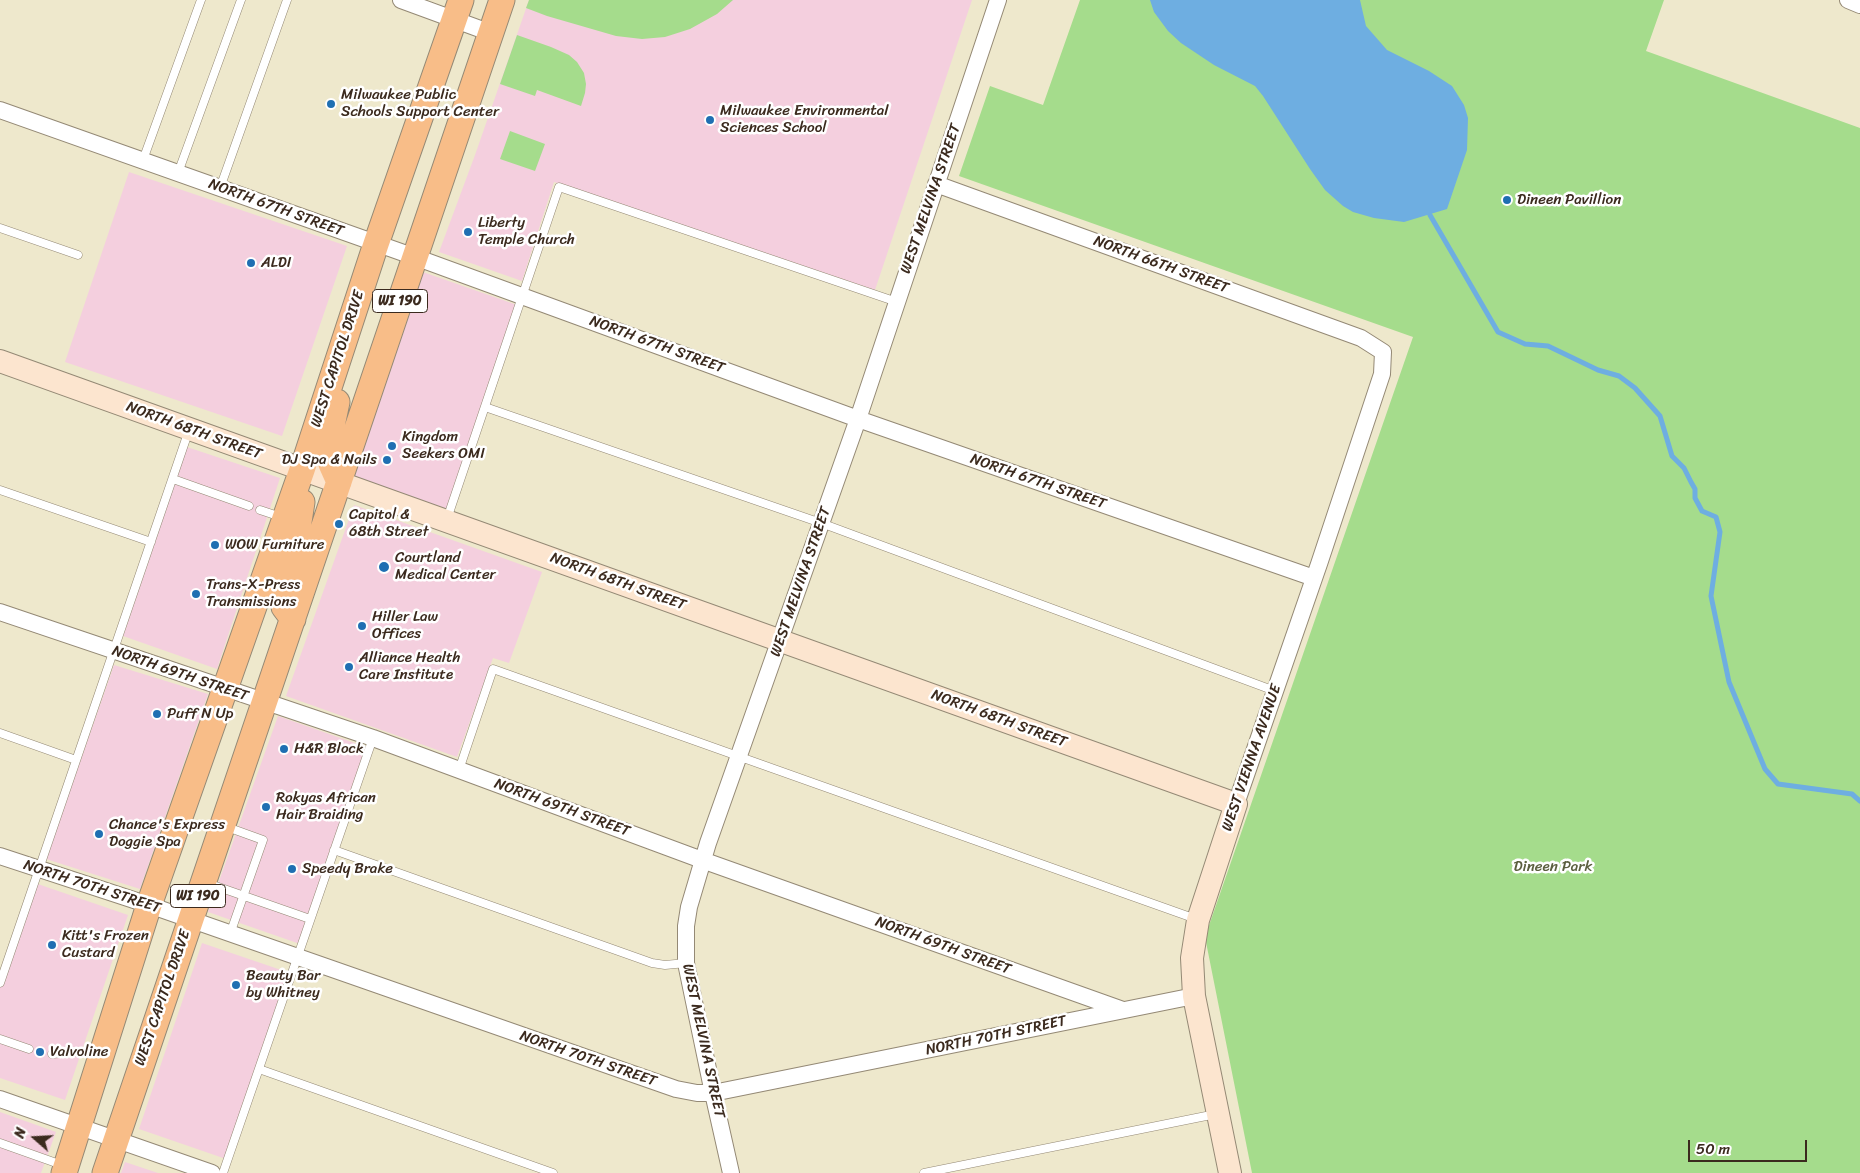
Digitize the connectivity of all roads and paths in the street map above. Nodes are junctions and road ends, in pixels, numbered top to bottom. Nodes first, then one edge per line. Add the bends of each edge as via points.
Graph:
1 (201, 0) edge
2 (241, 0) edge
3 (288, 0) edge
4 (401, 0) edge
5 (502, 0) edge
6 (998, 0) edge
7 (1848, 0) edge
8 (1860, 4) edge
9 (458, 10) edge
10 (491, 33) junction
11 (0, 110) edge
12 (142, 160) junction
13 (178, 173) junction
14 (936, 184) junction
15 (220, 188) junction
16 (0, 228) edge
17 (376, 244) junction
18 (78, 255) dead end
19 (414, 257) junction
20 (522, 296) junction
21 (897, 302) junction
22 (1383, 352) joint
23 (338, 360) junction
24 (0, 361) edge
25 (485, 408) junction
26 (858, 419) junction
27 (190, 429) junction
28 (302, 470) junction
29 (173, 479) junction
30 (339, 482) junction
31 (0, 490) edge
32 (249, 506) dead end
33 (260, 510) dead end
34 (285, 519) junction
35 (447, 521) junction
36 (821, 524) junction
37 (151, 542) junction
38 (1314, 578) junction
39 (0, 612) edge
40 (293, 619) junction
41 (780, 640) junction
42 (114, 651) junction
43 (226, 689) junction
44 (1275, 690) junction
45 (266, 702) junction
46 (0, 733) edge
47 (373, 738) junction
48 (738, 758) junction
49 (76, 760) junction
50 (459, 770) junction
51 (1236, 804) junction
52 (222, 826) junction
53 (334, 850) junction
54 (0, 856) edge
55 (702, 860) junction
56 (39, 869) junction
57 (203, 882) junction
58 (243, 896) junction
59 (149, 906) junction
60 (310, 919) junction
61 (190, 920) junction
62 (1198, 920) junction
63 (230, 934) junction
64 (297, 957) junction
65 (686, 964) junction
66 (1, 979) edge
67 (1194, 996) junction
68 (1123, 1010) junction
69 (0, 1038) edge
70 (29, 1049) dead end
71 (77, 1052) dead end
72 (52, 1054) dead end
73 (259, 1068) junction
74 (713, 1093) junction
75 (0, 1099) edge
76 (1218, 1113) junction
77 (79, 1126) junction
78 (116, 1140) junction
79 (0, 1143) edge
80 (65, 1170) edge
81 (105, 1173) edge
82 (212, 1173) edge
83 (223, 1173) edge
84 (553, 1173) edge
85 (731, 1173) edge
86 (924, 1173) edge
87 (1230, 1173) edge

1 - 12 lane
2 - 13 lane
3 - 15 lane
4 - 9 street
5 - 10 main road, WEST CAPITOL DRIVE / WI 190
6 - 14 street, WEST MELVINA STREET
7 - 8 street
9 - 10 street
9 - 17 main road, WEST CAPITOL DRIVE / WI 190
10 - 19 main road, WEST CAPITOL DRIVE / WI 190
11 - 12 street, NORTH 67TH STREET
12 - 13 street, NORTH 67TH STREET
13 - 15 street, NORTH 67TH STREET
14 - 21 street, WEST MELVINA STREET
14 - 22 street, NORTH 66TH STREET via 1361,338
15 - 17 street, NORTH 67TH STREET
16 - 18 lane
17 - 19 street, NORTH 67TH STREET
17 - 23 main road, WEST CAPITOL DRIVE / WI 190
19 - 20 street, NORTH 67TH STREET
19 - 30 main road, WEST CAPITOL DRIVE / WI 190
20 - 21 lane via 560,187
20 - 25 lane
20 - 26 street, NORTH 67TH STREET
21 - 26 street, WEST MELVINA STREET
22 - 38 street, WEST VIENNA AVENUE via 1382,374
23 - 28 main road, WEST CAPITOL DRIVE / WI 190
23 - 30 main road via 342,382 332,426 331,464
24 - 27 street, NORTH 68TH STREET
25 - 35 lane
25 - 36 lane
26 - 36 street, WEST MELVINA STREET
26 - 38 street, NORTH 67TH STREET
27 - 28 street, NORTH 68TH STREET
27 - 29 lane
28 - 30 street, NORTH 68TH STREET
28 - 34 main road, WEST CAPITOL DRIVE / WI 190
28 - 40 main road via 300,526 283,596 284,607
29 - 32 lane
29 - 37 lane
30 - 35 street, NORTH 68TH STREET
30 - 40 main road, WEST CAPITOL DRIVE / WI 190
31 - 37 lane
33 - 34 lane
34 - 43 main road, WEST CAPITOL DRIVE / WI 190
35 - 41 street, NORTH 68TH STREET
36 - 41 street, WEST MELVINA STREET
36 - 44 lane
37 - 42 lane
38 - 44 street, WEST VIENNA AVENUE
39 - 42 street, NORTH 69TH STREET
40 - 45 main road, WEST CAPITOL DRIVE / WI 190
41 - 48 street, WEST MELVINA STREET
41 - 51 street, NORTH 68TH STREET
42 - 43 street, NORTH 69TH STREET
42 - 49 lane
43 - 45 street, NORTH 69TH STREET
43 - 59 main road, WEST CAPITOL DRIVE / WI 190
44 - 51 street, WEST VIENNA AVENUE
45 - 47 street, NORTH 69TH STREET
45 - 52 main road, WEST CAPITOL DRIVE / WI 190
46 - 49 lane
47 - 50 street, NORTH 69TH STREET
47 - 53 lane
48 - 50 lane via 493,669
48 - 55 street, WEST MELVINA STREET
48 - 62 lane
49 - 56 lane
50 - 55 street, NORTH 69TH STREET
51 - 62 street, WEST VIENNA AVENUE
52 - 57 main road, WEST CAPITOL DRIVE / WI 190
52 - 58 lane via 262,840
53 - 60 lane
53 - 65 lane via 652,962
54 - 56 street, NORTH 70TH STREET
55 - 65 street, WEST MELVINA STREET via 686,926
55 - 68 street, NORTH 69TH STREET
56 - 59 street, NORTH 70TH STREET
56 - 66 lane
57 - 58 lane
57 - 61 main road, WEST CAPITOL DRIVE / WI 190
58 - 60 lane
58 - 63 lane
59 - 61 street, NORTH 70TH STREET
59 - 77 main road, WEST CAPITOL DRIVE / WI 190
60 - 64 lane
61 - 63 street, NORTH 70TH STREET
61 - 78 main road, WEST CAPITOL DRIVE / WI 190
62 - 67 street, WEST VIENNA AVENUE via 1192,958
63 - 64 street, NORTH 70TH STREET
64 - 73 lane
64 - 74 street, NORTH 70TH STREET via 676,1089
65 - 74 street, WEST MELVINA STREET
67 - 68 street, NORTH 70TH STREET
67 - 76 street, WEST VIENNA AVENUE
68 - 74 street, NORTH 70TH STREET
69 - 70 lane
71 - 72 lane
73 - 83 lane
73 - 84 lane
74 - 85 street, WEST MELVINA STREET
75 - 77 street
76 - 86 lane
76 - 87 street, WEST VIENNA AVENUE
77 - 78 street
77 - 80 main road, WEST CAPITOL DRIVE / WI 190
78 - 81 main road, WEST CAPITOL DRIVE / WI 190
78 - 82 street
79 - 80 lane

